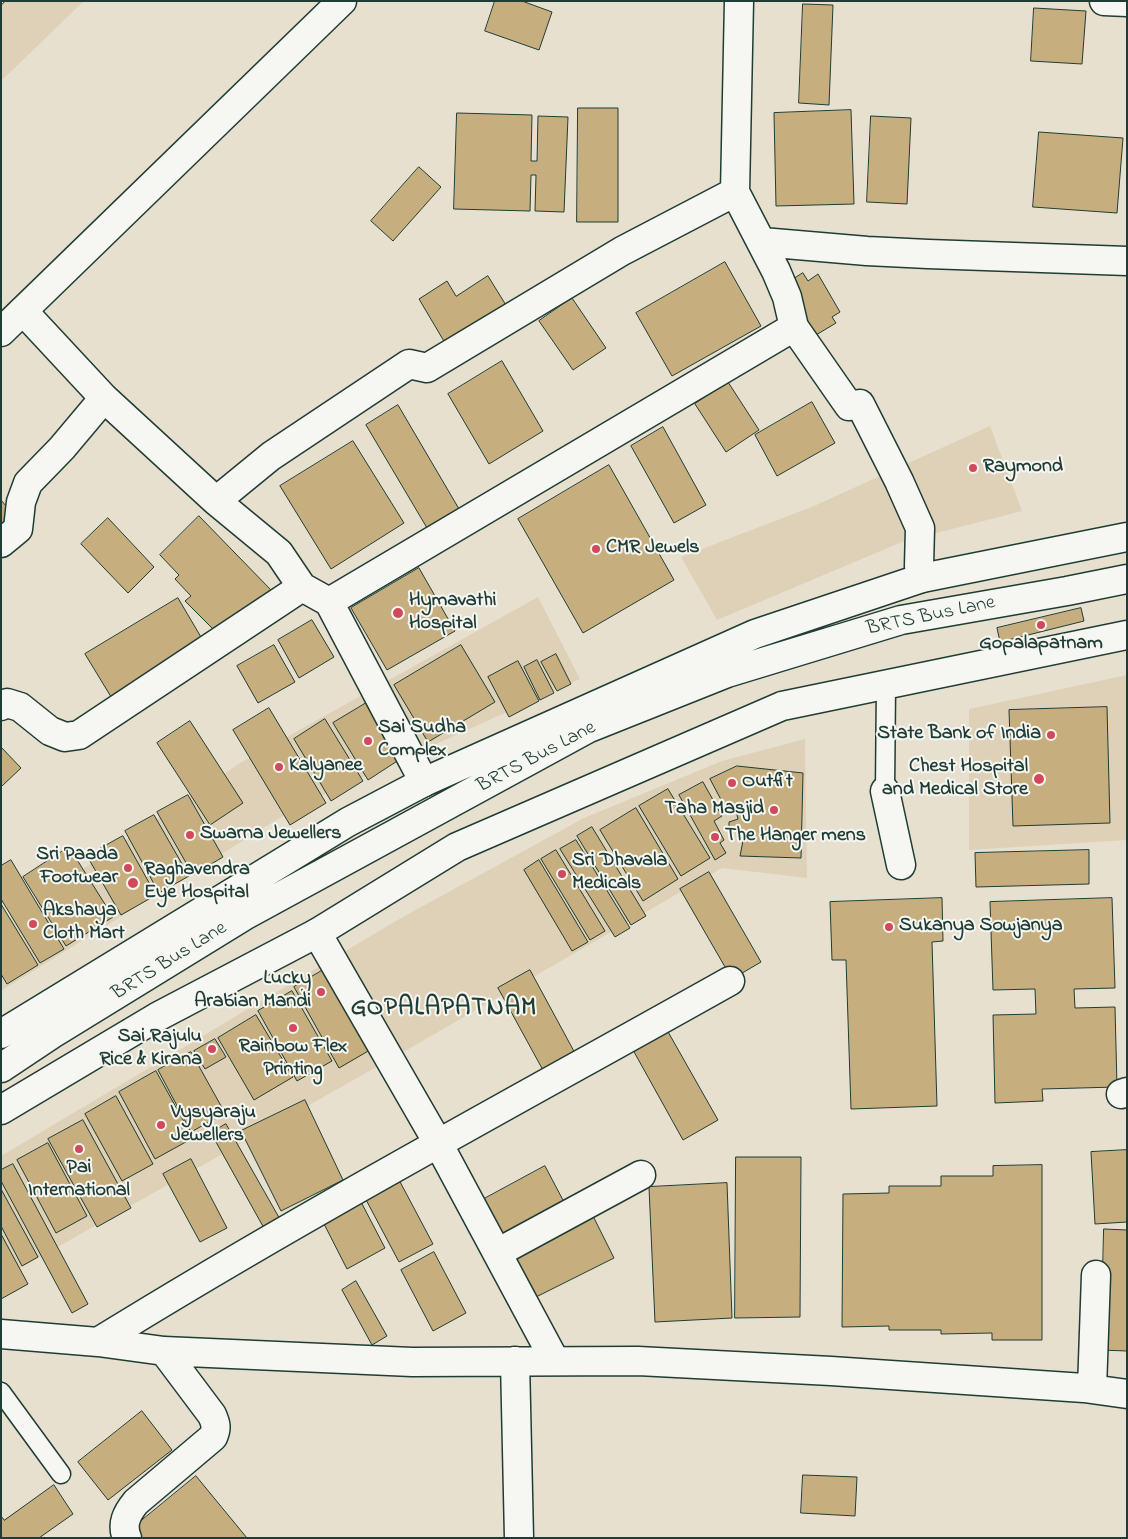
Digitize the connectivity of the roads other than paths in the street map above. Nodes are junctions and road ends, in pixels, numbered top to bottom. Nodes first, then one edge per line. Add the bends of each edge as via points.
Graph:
1 (342, 1) edge
2 (739, 1) edge
3 (1104, 1) edge
4 (1127, 2) edge
5 (735, 192) junction
6 (762, 242) junction
7 (1127, 261) edge
8 (23, 311) junction
9 (794, 327) junction
10 (1, 332) edge
11 (104, 398) junction
12 (216, 501) junction
13 (1127, 537) edge
14 (1, 543) edge
15 (922, 578) junction
16 (1127, 579) edge
17 (302, 587) junction
18 (329, 602) junction
19 (1127, 635) edge
20 (886, 684) junction
21 (1, 706) edge
22 (424, 782) junction
23 (885, 791) joint
24 (901, 865) dead end
25 (317, 933) junction
26 (730, 981) dead end
27 (1, 1034) edge
28 (1, 1068) edge
29 (1, 1110) edge
30 (438, 1143) junction
31 (641, 1175) dead end
32 (497, 1254) junction
33 (1096, 1276) dead end
34 (1, 1334) edge
35 (98, 1342) junction
36 (164, 1351) junction
37 (515, 1361) junction
38 (555, 1361) junction
39 (1092, 1390) junction
40 (1, 1392) edge
41 (1127, 1394) edge
42 (61, 1474) dead end
43 (127, 1538) edge
44 (519, 1538) edge

1 - 8 street
2 - 5 street
3 - 4 street
5 - 6 street
5 - 12 street via 622,251 427,368 409,364 271,456
6 - 7 street via 911,254
6 - 9 street via 787,296
8 - 10 street
8 - 11 street
9 - 15 street via 848,406 860,404 920,528
9 - 18 street
11 - 12 street
11 - 14 street via 28,483 21,502 18,529
12 - 17 street via 279,553
13 - 15 street
15 - 22 street via 755,634
16 - 28 street, BRTS Bus Lane via 901,620 727,673 590,728 244,916
17 - 18 street
17 - 21 street via 79,735 64,737 50,731 20,707 7,703
18 - 22 street
19 - 20 street
20 - 23 lane
20 - 25 street via 782,706 466,843
22 - 27 street via 348,822
23 - 24 street
25 - 29 street via 157,1017
25 - 30 street
26 - 30 street
30 - 32 street
30 - 35 street via 196,1281
31 - 32 street
32 - 38 street
33 - 39 street
34 - 35 street
35 - 36 street
36 - 37 street via 412,1362
36 - 43 street via 212,1415 216,1430 213,1437 136,1502 123,1526
37 - 38 street
37 - 44 street
38 - 39 street via 638,1361 831,1371
39 - 41 street
40 - 42 lane

